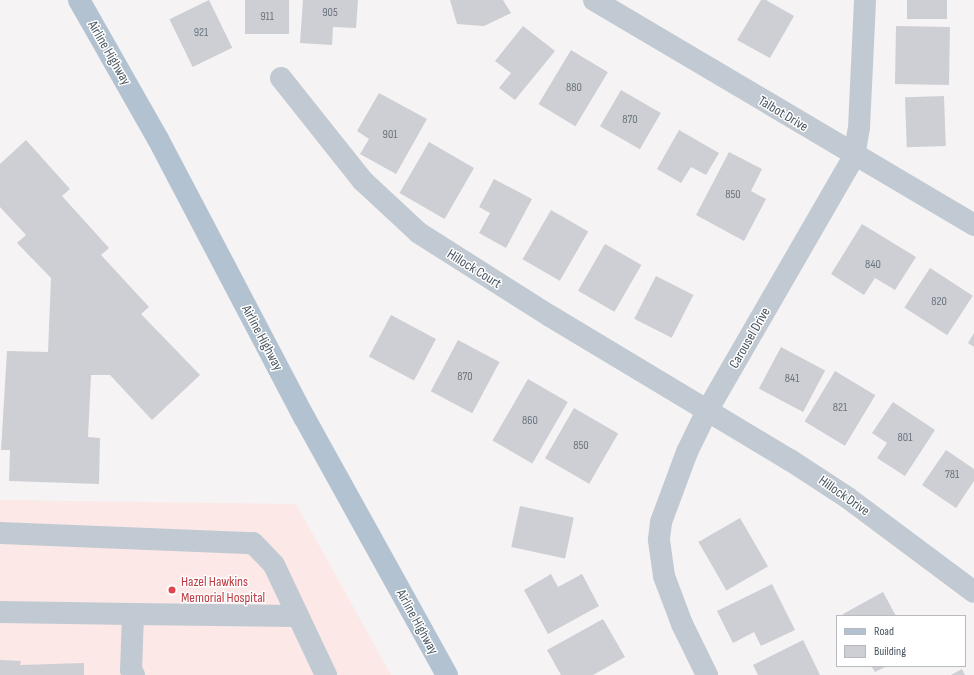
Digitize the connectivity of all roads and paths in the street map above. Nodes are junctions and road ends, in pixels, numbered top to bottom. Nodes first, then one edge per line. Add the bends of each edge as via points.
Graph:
1 (79, 0) edge
2 (594, 0) edge
3 (865, 0) edge
4 (281, 78) dead end
5 (854, 156) junction
6 (974, 225) edge
7 (707, 411) junction
8 (0, 533) edge
9 (974, 592) edge
10 (0, 612) edge
11 (133, 614) junction
12 (297, 616) junction
13 (134, 675) edge
14 (326, 675) edge
15 (447, 675) edge
16 (707, 675) edge

1 - 15 main road, Airline Highway via 158,139 304,417
2 - 5 street, Talbot Drive
3 - 5 street, Carousel Drive via 859,128
4 - 7 street, Hillock Court via 363,181 419,233
5 - 6 street, Talbot Drive
5 - 7 street, Carousel Drive
7 - 9 street, Hillock Drive via 848,498
7 - 16 street, Carousel Drive via 666,504 659,539 664,576 671,596
8 - 12 street via 253,543 274,565
10 - 11 street
11 - 12 street
11 - 13 street via 131,670
12 - 14 street

